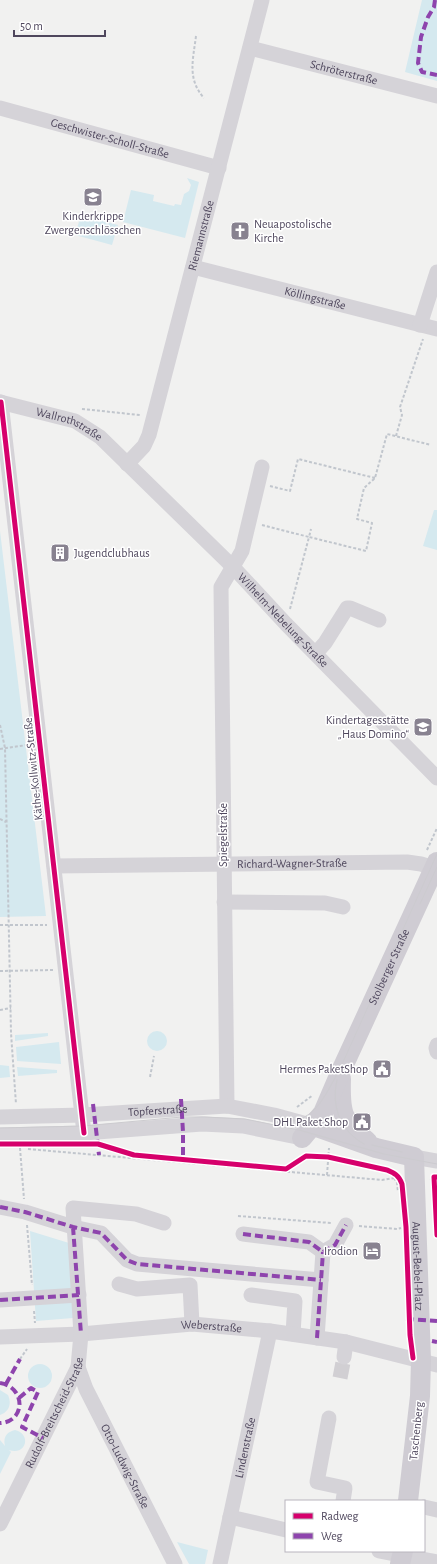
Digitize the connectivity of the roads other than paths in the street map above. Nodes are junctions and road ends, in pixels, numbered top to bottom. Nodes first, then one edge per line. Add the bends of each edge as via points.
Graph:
1 (262, 0) edge
2 (250, 48) junction
3 (437, 96) edge
4 (0, 108) edge
5 (219, 168) junction
6 (193, 267) junction
7 (437, 272) edge
8 (428, 327) edge
9 (1, 402) edge
10 (127, 464) junction
11 (262, 467) dead end
12 (233, 567) junction
13 (379, 620) dead end
14 (316, 653) junction
15 (437, 778) edge
16 (223, 865) junction
17 (430, 865) edge
18 (54, 866) junction
19 (224, 902) junction
20 (343, 907) dead end
21 (437, 1045) edge
22 (437, 1052) edge
23 (341, 1071) junction
24 (227, 1106) junction
25 (83, 1116) junction
26 (0, 1117) edge
27 (308, 1132) junction
28 (84, 1133) junction
29 (0, 1135) edge
30 (375, 1148) junction
31 (437, 1160) edge
32 (423, 1175) edge
33 (0, 1207) edge
34 (164, 1223) dead end
35 (346, 1225) road end
36 (73, 1228) junction
37 (243, 1234) dead end
38 (323, 1252) junction
39 (321, 1280) junction
40 (119, 1284) dead end
41 (79, 1295) junction
42 (251, 1295) dead end
43 (0, 1300) edge
44 (192, 1324) junction
45 (270, 1331) junction
46 (81, 1334) junction
47 (293, 1334) junction
48 (0, 1336) edge
49 (317, 1338) junction
50 (346, 1342) junction
51 (344, 1357) tunnel mouth
52 (429, 1362) edge
53 (78, 1367) junction
54 (329, 1418) dead end
55 (343, 1500) edge
56 (408, 1500) edge
57 (425, 1507) edge
58 (437, 1510) edge
59 (230, 1517) junction
60 (0, 1524) edge
61 (285, 1530) edge
62 (383, 1552) edge
63 (402, 1557) edge
64 (437, 1562) edge
65 (175, 1564) edge
66 (220, 1564) edge

1 - 2 street, Riemannstraße
2 - 3 street, Schröterstraße
2 - 5 street, Riemannstraße
4 - 5 street, Geschwister-Scholl-Straße
5 - 6 street, Riemannstraße
6 - 8 street, Köllingstraße
6 - 10 street, Riemannstraße via 147,440
7 - 8 street
9 - 10 street, Wallrothstraße via 75,420 100,437
9 - 18 street, Käthe-Kollwitz-Straße
10 - 12 street, Wilhelm-Nebelung-Straße
11 - 12 street, Spiegelstraße via 242,550
12 - 14 street, Wilhelm-Nebelung-Straße
12 - 16 street, Spiegelstraße via 221,587
13 - 14 street via 347,608
14 - 15 street, Wilhelm-Nebelung-Straße
16 - 17 street, Richard-Wagner-Straße via 407,862
16 - 18 street, Richard-Wagner-Straße
16 - 19 street, Spiegelstraße
17 - 23 main road, Stolberger Straße
18 - 25 street, Käthe-Kollwitz-Straße
19 - 20 street via 325,903
19 - 24 street, Spiegelstraße
21 - 22 street
23 - 27 main road, Stolberger Straße via 324,1113
23 - 30 main road, Stolberger Straße via 340,1101 344,1118 354,1131
24 - 25 street, Töpferstraße
24 - 27 street, Töpferstraße via 274,1115
25 - 26 street, Töpferstraße
25 - 28 street, Käthe-Kollwitz-Straße
27 - 28 street, Töpferstraße via 225,1124
27 - 30 main road via 362,1151
28 - 29 street, Töpferstraße
30 - 32 main road
31 - 32 street
32 - 52 main road, August-Bebel-Platz
33 - 36 street via 26,1212
34 - 36 street, Rudolf-Breitscheid-Straße via 136,1214 73,1208
35 - 38 street via 335,1246
36 - 39 street via 101,1233 126,1260 137,1264
36 - 41 street, Rudolf-Breitscheid-Straße
37 - 38 street via 309,1242
38 - 39 street
39 - 49 street
40 - 44 street via 137,1289 190,1285
41 - 43 street
41 - 46 street, Rudolf-Breitscheid-Straße
42 - 47 street via 295,1301
44 - 45 street, Weberstraße
44 - 46 street, Weberstraße
45 - 47 street, Weberstraße
45 - 59 street, Lindenstraße
46 - 48 street, Weberstraße
46 - 53 street, Rudolf-Breitscheid-Straße
47 - 49 street, Weberstraße
49 - 50 street, Weberstraße
50 - 51 street
50 - 52 street, Weberstraße
52 - 56 main road, Taschenberg via 420,1396
53 - 60 street, Rudolf-Breitscheid-Straße
53 - 65 street, Otto-Ludwig-Straße via 86,1389
54 - 55 street via 317,1482 345,1488
57 - 58 street
59 - 61 street
59 - 66 street, Lindenstraße
62 - 63 street
63 - 64 street

